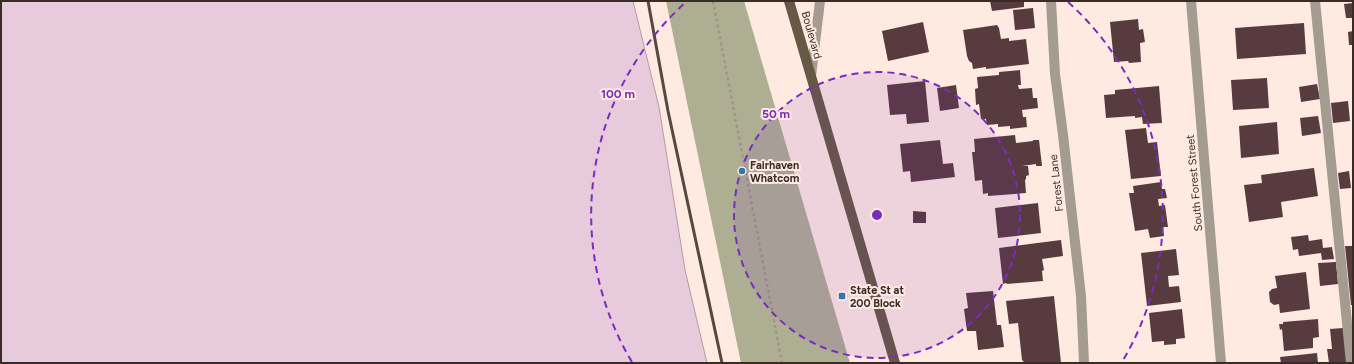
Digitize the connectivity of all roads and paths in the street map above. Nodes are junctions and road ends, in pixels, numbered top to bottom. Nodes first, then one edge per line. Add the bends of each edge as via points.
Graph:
1 (713, 1) edge
2 (789, 1) edge
3 (820, 1) edge
4 (1051, 1) edge
5 (1191, 1) edge
6 (1315, 1) edge
7 (811, 76) junction
8 (782, 363) edge
9 (895, 363) edge
10 (1084, 363) edge
11 (1221, 363) edge
12 (1351, 363) edge

1 - 8 path
2 - 7 main road, Boulevard
3 - 7 street
4 - 10 street, Forest Lane via 1055,74 1081,296
5 - 11 street, South Forest Street
6 - 12 street
7 - 9 main road, Boulevard

